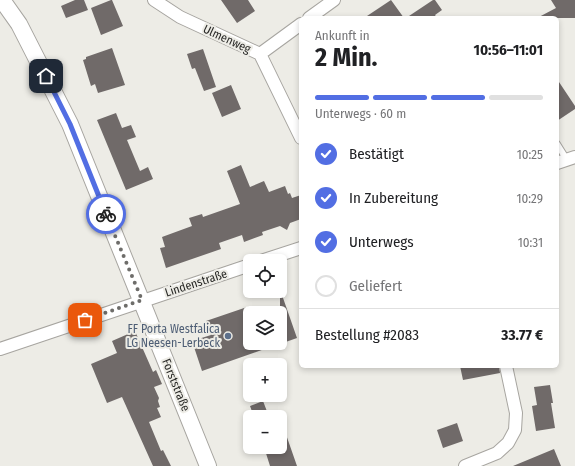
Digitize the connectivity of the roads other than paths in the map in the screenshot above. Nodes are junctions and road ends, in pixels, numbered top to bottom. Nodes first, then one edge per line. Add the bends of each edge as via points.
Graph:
1 (2, 0) edge
2 (154, 0) edge
3 (334, 0) edge
4 (312, 16) edge
5 (299, 25) edge
6 (260, 54) junction
7 (299, 134) edge
8 (559, 148) edge
9 (566, 160) edge
10 (299, 249) edge
11 (283, 254) edge
12 (243, 267) edge
13 (142, 300) junction
14 (0, 349) edge
15 (506, 368) edge
16 (208, 466) edge
17 (465, 466) edge

1 - 13 street, Forststraße via 19,24 70,124
2 - 6 street, Ulmenweg via 180,17
3 - 4 street
5 - 6 street
6 - 7 street, Ulmenweg
8 - 9 lane
10 - 11 street
12 - 13 street, Lindenstraße
13 - 14 street, Lindenstraße
13 - 16 street, Forststraße
15 - 17 street via 516,413 515,430 508,443 496,453

